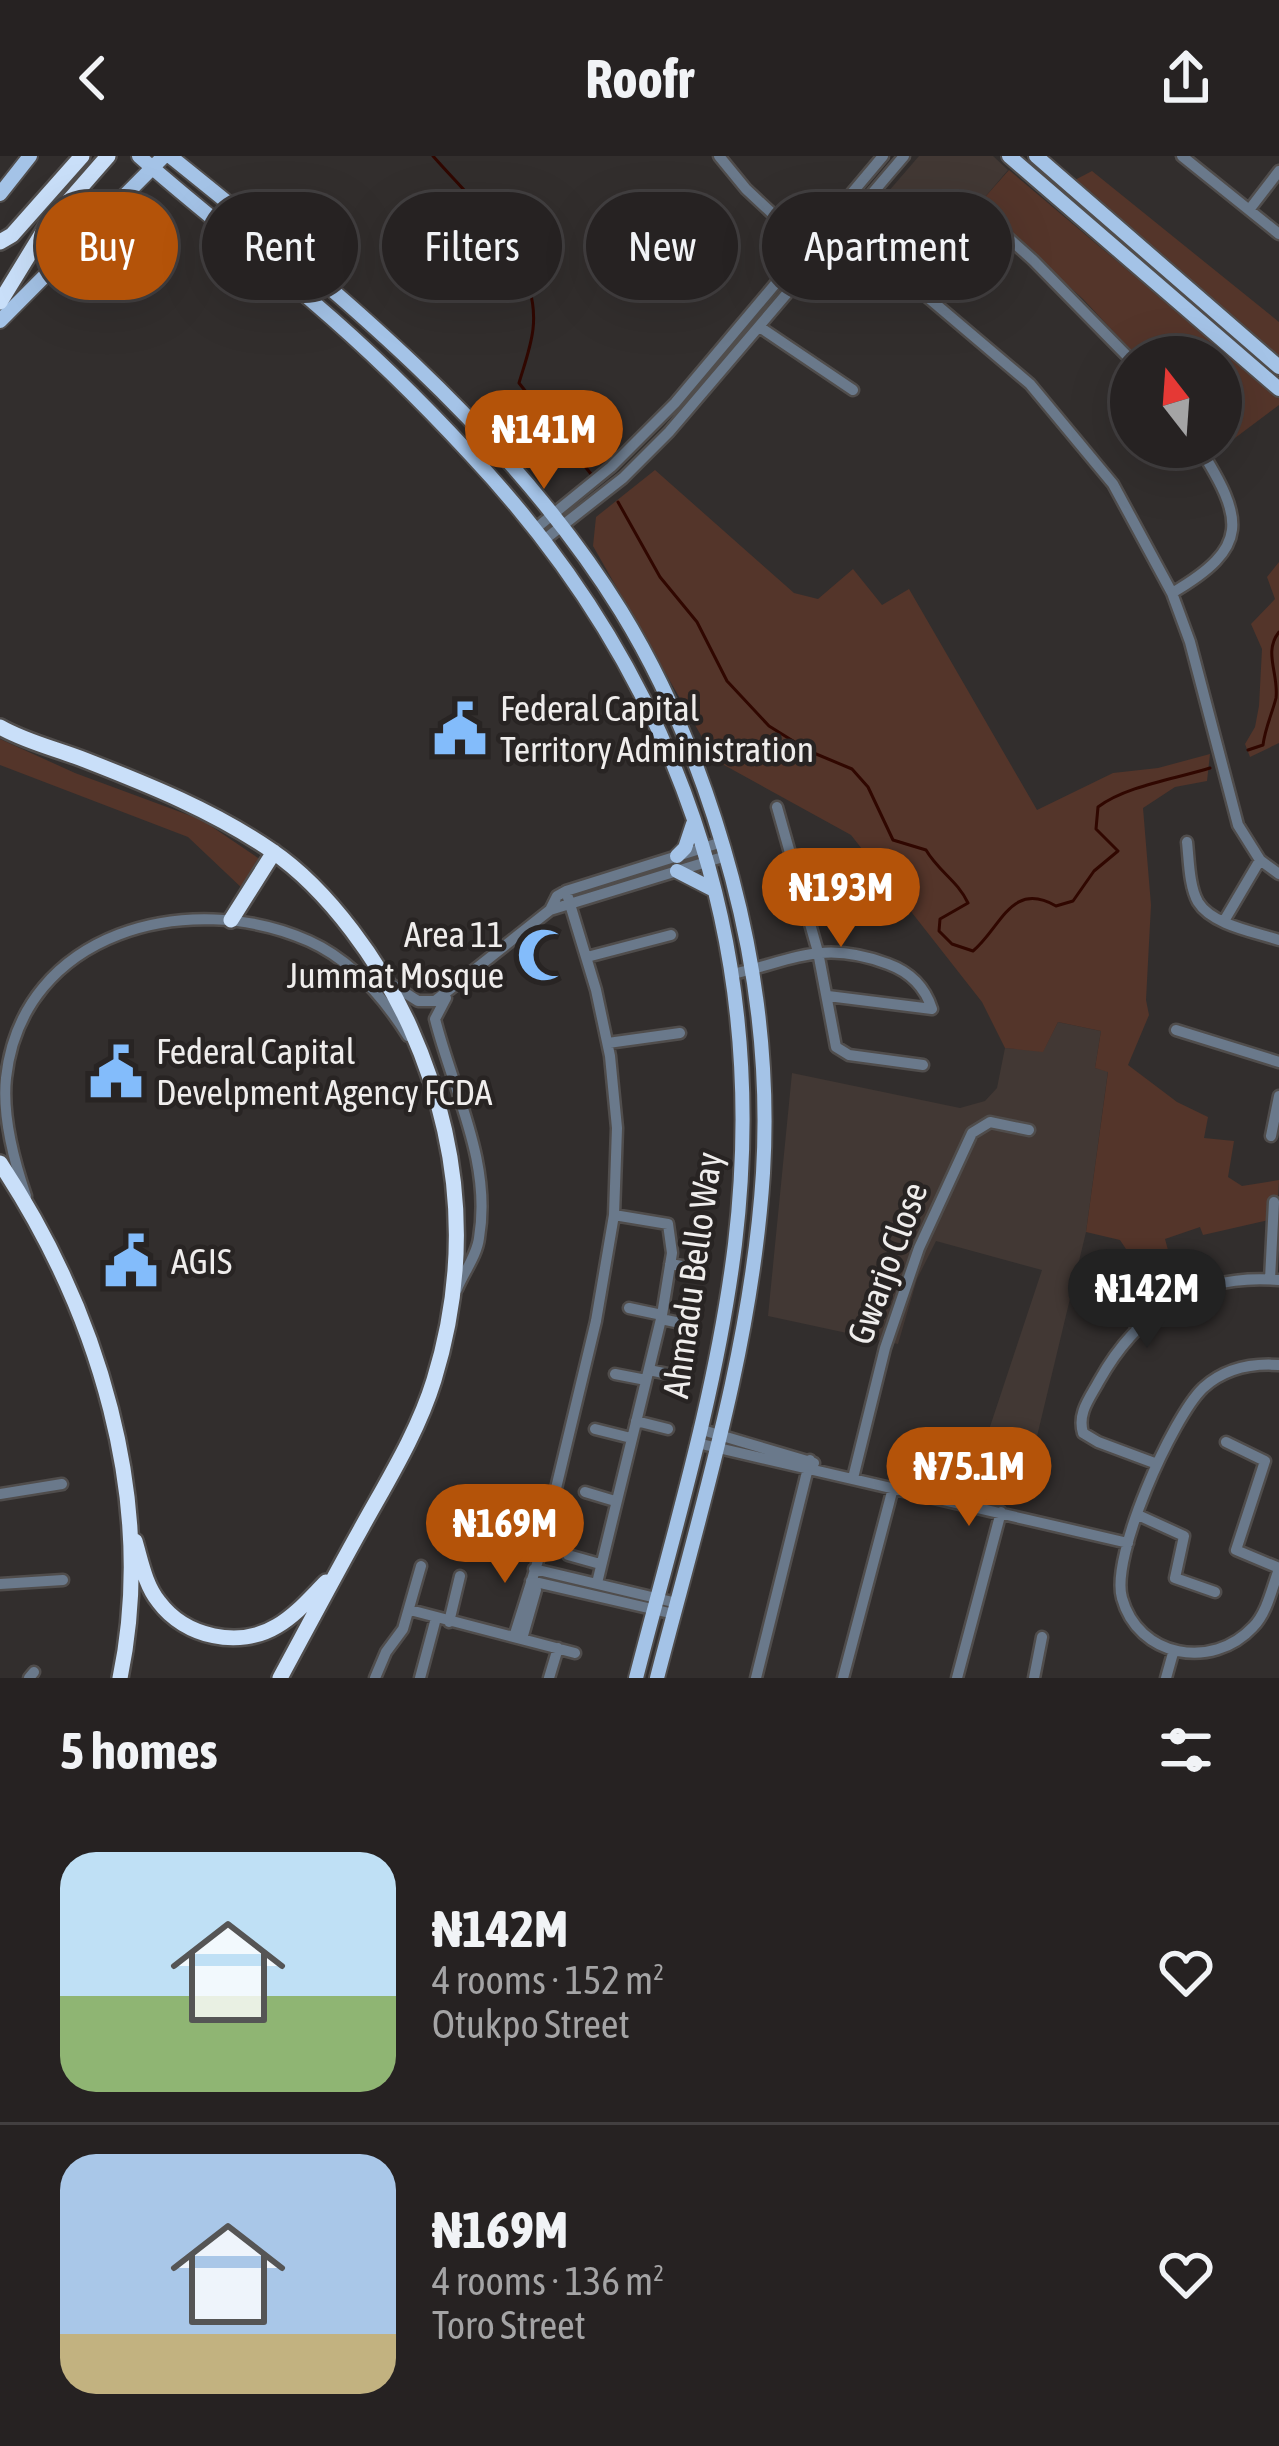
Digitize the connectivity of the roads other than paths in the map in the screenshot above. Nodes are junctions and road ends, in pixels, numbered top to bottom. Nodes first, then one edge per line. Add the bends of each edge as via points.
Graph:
1 (30, 156) edge
2 (82, 156) edge
3 (108, 156) edge
4 (719, 156) edge
5 (883, 156) edge
6 (904, 156) edge
7 (1009, 156) edge
8 (1182, 156) edge
9 (154, 159) edge
10 (1045, 159) edge
11 (1279, 171) edge
12 (1032, 176) junction
13 (853, 192) edge
14 (874, 192) edge
15 (0, 194) edge
16 (762, 204) edge
17 (1249, 210) junction
18 (1279, 234) edge
19 (6, 239) edge
20 (1012, 242) edge
21 (762, 300) edge
22 (784, 300) edge
23 (930, 300) edge
24 (0, 302) edge
25 (0, 320) edge
26 (761, 328) junction
27 (1110, 339) edge
28 (1279, 367) edge
29 (1279, 389) edge
30 (853, 390) dead end
31 (1210, 468) edge
32 (556, 521) junction
33 (539, 535) junction
34 (1172, 593) junction
35 (0, 727) edge
36 (777, 807) dead end
37 (694, 819) junction
38 (1186, 842) dead end
39 (724, 849) junction
40 (274, 852) junction
41 (705, 855) junction
42 (1260, 860) junction
43 (677, 863) junction
44 (1279, 874) edge
45 (714, 890) junction
46 (564, 904) junction
47 (231, 920) junction
48 (1224, 921) junction
49 (670, 935) dead end
50 (1279, 940) edge
51 (818, 952) junction
52 (586, 957) junction
53 (754, 969) junction
54 (733, 974) junction
55 (386, 981) junction
56 (451, 992) junction
57 (828, 996) junction
58 (1176, 1030) dead end
59 (680, 1033) dead end
60 (15, 1040) junction
61 (608, 1043) junction
62 (1279, 1062) edge
63 (0, 1063) edge
64 (923, 1066) dead end
65 (429, 1069) junction
66 (0, 1096) edge
67 (1279, 1096) edge
68 (9, 1116) junction
69 (1029, 1130) dead end
70 (1271, 1136) dead end
71 (0, 1163) edge
72 (1274, 1202) dead end
73 (33, 1215) junction
74 (614, 1215) junction
75 (670, 1264) junction
76 (700, 1269) dead end
77 (1094, 1277) dead end
78 (1274, 1279) edge
79 (452, 1303) junction
80 (628, 1308) dead end
81 (661, 1317) junction
82 (690, 1324) dead end
83 (1137, 1326) junction
84 (1279, 1365) edge
85 (615, 1373) dead end
86 (648, 1375) junction
87 (678, 1376) dead end
88 (636, 1421) junction
89 (596, 1429) dead end
90 (668, 1429) dead end
91 (698, 1436) junction
92 (632, 1438) junction
93 (719, 1441) junction
94 (1226, 1442) dead end
95 (1157, 1464) junction
96 (813, 1467) junction
97 (853, 1478) junction
98 (62, 1484) dead end
99 (893, 1489) junction
100 (585, 1492) dead end
101 (0, 1494) edge
102 (616, 1501) junction
103 (1001, 1512) junction
104 (1138, 1515) junction
105 (128, 1521) junction
106 (358, 1534) junction
107 (1128, 1544) junction
108 (568, 1555) dead end
109 (600, 1564) junction
110 (421, 1566) dead end
111 (1279, 1568) edge
112 (460, 1576) dead end
113 (536, 1576) junction
114 (63, 1580) dead end
115 (596, 1583) junction
116 (0, 1584) edge
117 (1215, 1592) dead end
118 (655, 1603) junction
119 (675, 1608) junction
120 (410, 1610) junction
121 (442, 1620) junction
122 (1042, 1637) dead end
123 (518, 1638) junction
124 (558, 1648) junction
125 (574, 1653) dead end
126 (1173, 1653) junction
127 (120, 1678) edge
128 (280, 1678) edge
129 (375, 1678) edge
130 (420, 1678) edge
131 (549, 1678) edge
132 (635, 1678) edge
133 (657, 1678) edge
134 (756, 1678) edge
135 (843, 1678) edge
136 (957, 1678) edge
137 (1034, 1678) edge
138 (1166, 1678) edge

1 - 15 main road
2 - 19 highway
3 - 24 highway via 46,226
4 - 16 street
5 - 13 street
6 - 14 street
7 - 12 main road
8 - 17 street
9 - 25 main road
9 - 32 main road, Ahmadu Bello Way via 383,338
9 - 33 main road, Ahmadu Bello Way via 332,319 470,454
10 - 12 street
10 - 28 main road
11 - 17 street
12 - 29 main road
17 - 18 street
20 - 27 street
21 - 32 street
22 - 26 street
23 - 34 street via 1062,418 1126,504
26 - 30 street
26 - 32 street via 623,478
31 - 34 street via 1229,501 1232,533 1214,567
32 - 33 street
32 - 39 main road, Ahmadu Bello Way via 662,685
33 - 37 main road, Ahmadu Bello Way via 619,648
34 - 42 street via 1231,806
35 - 40 highway via 152,786
36 - 51 street
37 - 41 main road, Ahmadu Bello Way
37 - 43 main road
38 - 48 street via 1198,902
39 - 41 street
39 - 53 main road, Ahmadu Bello Way
40 - 47 highway
40 - 55 highway
41 - 43 street
41 - 45 main road, Ahmadu Bello Way
42 - 44 street
42 - 48 street
43 - 45 main road
43 - 46 street
45 - 54 main road, Ahmadu Bello Way
46 - 52 street
46 - 56 street
47 - 60 street via 152,924 100,939 42,988
47 - 65 street via 311,942 355,972 387,1003
48 - 50 street
49 - 52 street
51 - 53 street
51 - 57 street
51 - 57 street via 859,953 903,969 932,1009
52 - 61 street
53 - 54 street
53 - 93 main road, Ahmadu Bello Way via 765,1065 763,1178 747,1311
54 - 91 main road, Ahmadu Bello Way via 741,1174 725,1309
55 - 56 street via 418,1001
55 - 65 highway
56 - 79 street via 435,1019 469,1122 481,1212 479,1243
57 - 64 street via 839,1052
58 - 62 street
59 - 61 street
60 - 63 street
60 - 68 street
61 - 74 street via 617,1128
65 - 79 highway via 456,1184
66 - 68 street
67 - 70 street
68 - 73 street
69 - 97 street, Gwarjo Close via 990,1122 972,1132 919,1248
71 - 73 highway
72 - 78 street
73 - 105 highway via 89,1335 114,1422
74 - 75 street via 668,1224
74 - 113 street
75 - 76 street
75 - 81 street
77 - 83 street
78 - 83 street via 1200,1289
79 - 106 highway via 433,1382
80 - 81 street
81 - 82 street
81 - 86 street
83 - 95 street via 1080,1421 1097,1442
84 - 95 street via 1243,1366 1203,1388
85 - 86 street
86 - 87 street
86 - 88 street
88 - 90 street
88 - 92 street
89 - 92 street
91 - 93 street
91 - 118 main road, Ahmadu Bello Way
92 - 102 street
93 - 96 street
93 - 119 main road, Ahmadu Bello Way
94 - 111 street via 1265,1461 1237,1550
95 - 104 street
96 - 97 street
96 - 134 street
97 - 99 street
98 - 101 street
99 - 103 street
99 - 135 street
100 - 102 street
102 - 109 street
103 - 107 street
103 - 136 street
104 - 107 street
104 - 117 street via 1184,1536 1175,1578
105 - 106 highway via 159,1602 191,1629 217,1637 276,1627 326,1582
105 - 127 highway via 131,1588
106 - 128 highway
107 - 126 street via 1122,1600 1137,1627
108 - 109 street
109 - 115 street
110 - 120 street
111 - 126 street via 1253,1627 1209,1651
112 - 121 street
113 - 115 street
113 - 118 street
113 - 123 street
114 - 116 street
115 - 118 street
118 - 119 street
118 - 132 main road, Ahmadu Bello Way
119 - 133 main road, Ahmadu Bello Way
120 - 121 street
120 - 129 street
121 - 123 street
121 - 130 street
122 - 137 street
123 - 124 street
124 - 125 street
124 - 131 street
126 - 138 street

